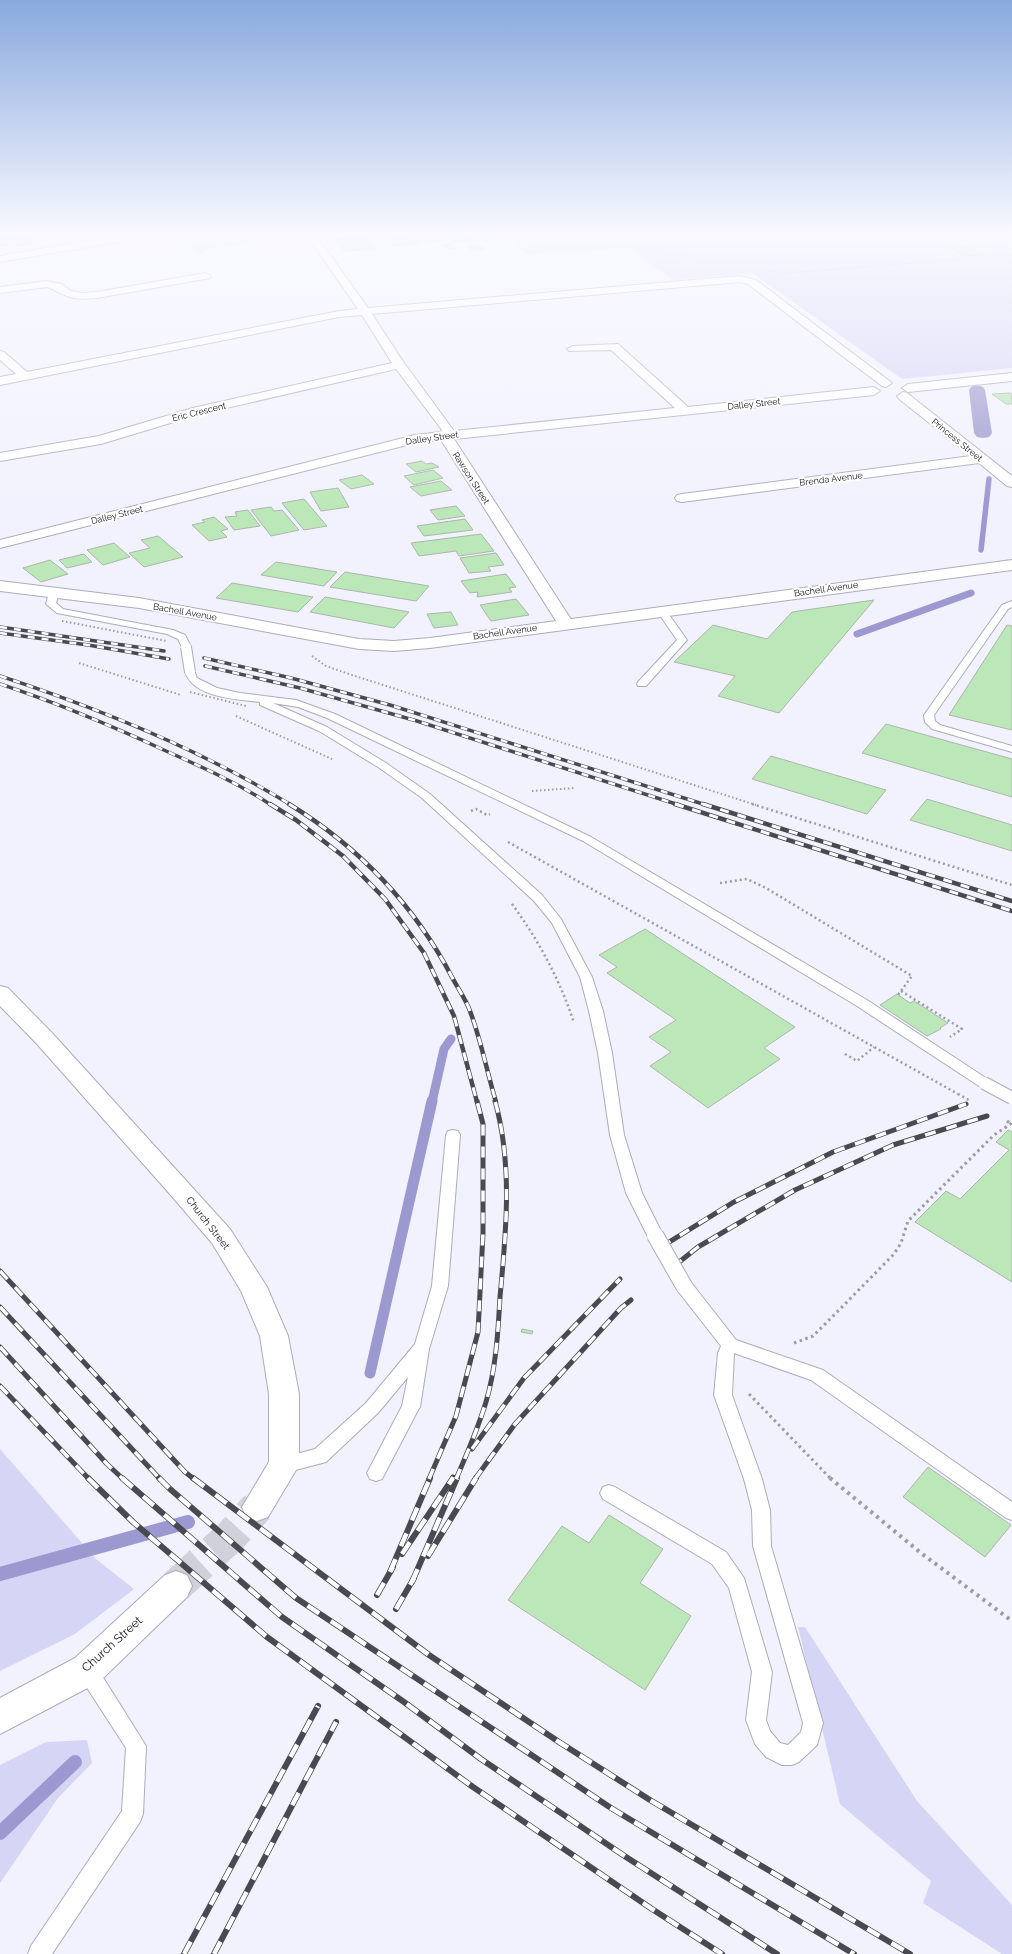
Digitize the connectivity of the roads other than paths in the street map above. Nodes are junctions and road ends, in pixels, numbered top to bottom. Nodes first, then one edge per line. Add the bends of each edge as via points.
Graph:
1 (282, 325) edge
2 (374, 325) edge
3 (809, 325) edge
4 (573, 349) dead end
5 (0, 354) edge
6 (399, 365) junction
7 (25, 376) junction
8 (1012, 378) edge
9 (0, 381) edge
10 (886, 383) junction
11 (874, 392) junction
12 (897, 394) junction
13 (685, 411) junction
14 (446, 435) junction
15 (0, 457) edge
16 (981, 460) junction
17 (1012, 483) edge
18 (682, 498) dead end
19 (0, 544) edge
20 (1012, 565) edge
21 (0, 586) edge
22 (54, 593) junction
23 (1012, 604) edge
24 (662, 611) junction
25 (566, 624) junction
26 (642, 684) dead end
27 (249, 702) junction
28 (1012, 749) edge
29 (0, 993) edge
30 (1012, 1098) edge
31 (453, 1135) dead end
32 (730, 1345) junction
33 (422, 1347) junction
34 (284, 1465) junction
35 (376, 1473) dead end
36 (609, 1493) dead end
37 (257, 1507) tunnel mouth
38 (1012, 1512) edge
39 (176, 1586) tunnel mouth
40 (87, 1670) junction
41 (0, 1717) edge
42 (40, 1954) edge

1 - 7 street
2 - 6 street, Rawson Street
3 - 10 street
4 - 13 street via 614,346
5 - 7 street
6 - 14 street, Rawson Street via 448,430
6 - 15 street, Eric Crescent via 197,412 101,440
7 - 9 street
8 - 12 street
10 - 11 street via 874,386
10 - 12 street via 899,385
11 - 12 street
11 - 13 street, Dalley Street
12 - 16 street, Princess Street
13 - 14 street, Dalley Street
14 - 19 street, Dalley Street via 415,439
14 - 25 street, Rawson Street via 448,442
16 - 17 street, Princess Street
16 - 18 street, Brenda Avenue
20 - 24 street, Bachell Avenue
21 - 22 street, Bachell Avenue
22 - 25 street, Bachell Avenue via 139,603 359,644 394,646 430,643
22 - 27 lane, bridge via 51,604 60,611 170,632 182,637 193,680 205,687
23 - 28 lane via 1004,607 929,715 930,722 936,727
24 - 25 street, Bachell Avenue
24 - 26 lane via 682,640
27 - 30 lane, bridge via 292,702 332,716 587,839 855,999 984,1083
27 - 32 lane, bridge via 323,728 405,781 426,796 538,898 557,922 586,977 596,1011 617,1135 634,1193 684,1286
29 - 34 street, Church Street via 178,1186 220,1236 253,1287 274,1336 284,1394
31 - 33 lane via 440,1286
32 - 36 lane via 726,1354 722,1394 753,1480 761,1510 762,1546 813,1723 810,1738 792,1755 782,1755 773,1750 762,1737 756,1720 762,1672 737,1584 719,1558
32 - 38 lane via 817,1375
33 - 34 lane via 372,1408 320,1456
33 - 35 lane via 412,1407
34 - 37 street
39 - 40 street, Church Street
40 - 41 street, Church Street
40 - 42 lane via 136,1746 132,1814

